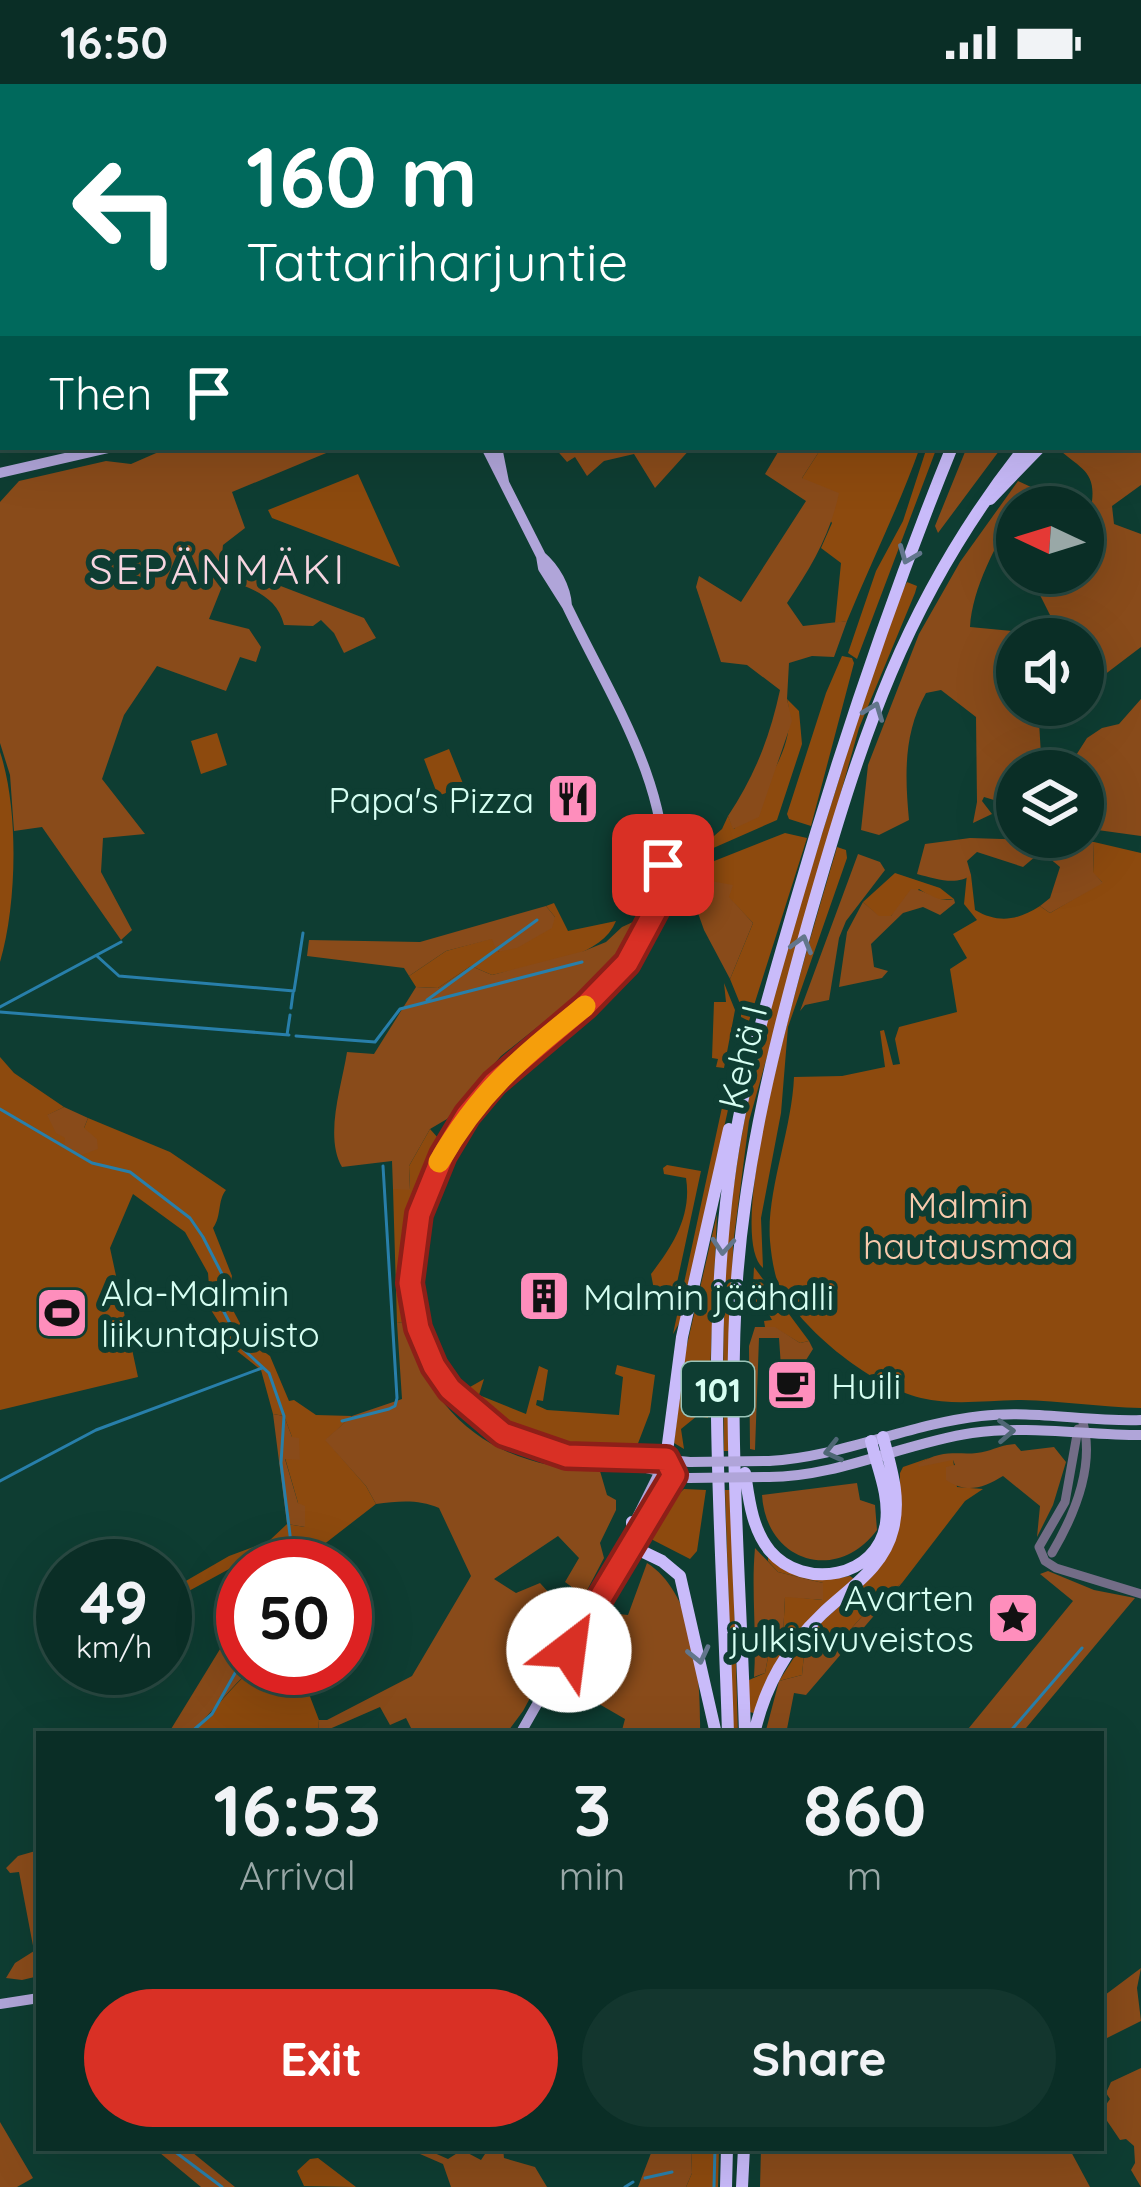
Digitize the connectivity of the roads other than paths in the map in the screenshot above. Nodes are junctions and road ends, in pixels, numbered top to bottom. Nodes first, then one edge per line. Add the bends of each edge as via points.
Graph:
1 (99, 450) edge
2 (486, 450) edge
3 (498, 450) edge
4 (951, 450) edge
5 (1023, 450) edge
6 (1037, 450) edge
7 (0, 473) edge
8 (504, 482) junction
9 (980, 506) junction
10 (754, 1048) junction
11 (736, 1414) junction
12 (1082, 1419) junction
13 (1141, 1420) edge
14 (1082, 1432) junction
15 (1141, 1435) edge
16 (877, 1439) junction
17 (881, 1454) junction
18 (662, 1465) junction
19 (674, 1475) junction
20 (632, 1522) junction
21 (633, 1546) junction
22 (1039, 1547) junction
23 (1052, 1553) junction
24 (1064, 1570) junction
25 (1141, 1594) edge
26 (592, 1608) junction
27 (522, 1731) edge
28 (715, 1731) edge
29 (728, 1731) edge
30 (745, 1731) edge
31 (755, 1731) edge
32 (34, 1998) edge
33 (0, 2000) edge
34 (728, 2151) edge
35 (744, 2151) edge
36 (726, 2187) edge
37 (742, 2187) edge

1 - 7 main road
2 - 8 main road
3 - 8 main road
4 -> 10 highway, Kehä I / 101 via 868,664
5 - 9 highway, Kehä I / 101
6 - 9 highway
8 - 18 main road via 559,580 648,778 662,825 663,891 627,963 506,1071 448,1136 419,1214 411,1295 423,1345 466,1413 548,1452
11 -> 9 highway, Kehä I / 101 via 745,1185 776,1038 886,679 932,581
10 - 18 highway via 682,1337
10 -> 29 highway, Kehä I / 101 via 728,1182 718,1322
11 - 17 highway via 758,1532 778,1559 803,1573 843,1572 875,1549 885,1529
11 - 30 highway, Kehä I / 101
12 - 13 main road
12 - 14 street
12 - 16 main road via 984,1415
14 - 15 main road
17 -> 14 main road via 975,1432
14 - 22 street via 1065,1502
14 - 23 street via 1076,1507
16 - 17 highway
16 -> 18 main road, bridge via 794,1460
17 - 19 main road, bridge via 770,1477
17 - 31 highway via 896,1496 889,1543 789,1651
18 - 19 main road
18 - 20 main road
19 - 21 main road
20 - 21 highway
20 - 26 main road
21 - 26 main road
21 -> 28 highway via 680,1576
22 - 23 street
22 - 24 street
23 - 24 street
24 - 25 street
26 - 27 main road
32 - 33 main road
34 - 36 highway
35 - 37 highway

